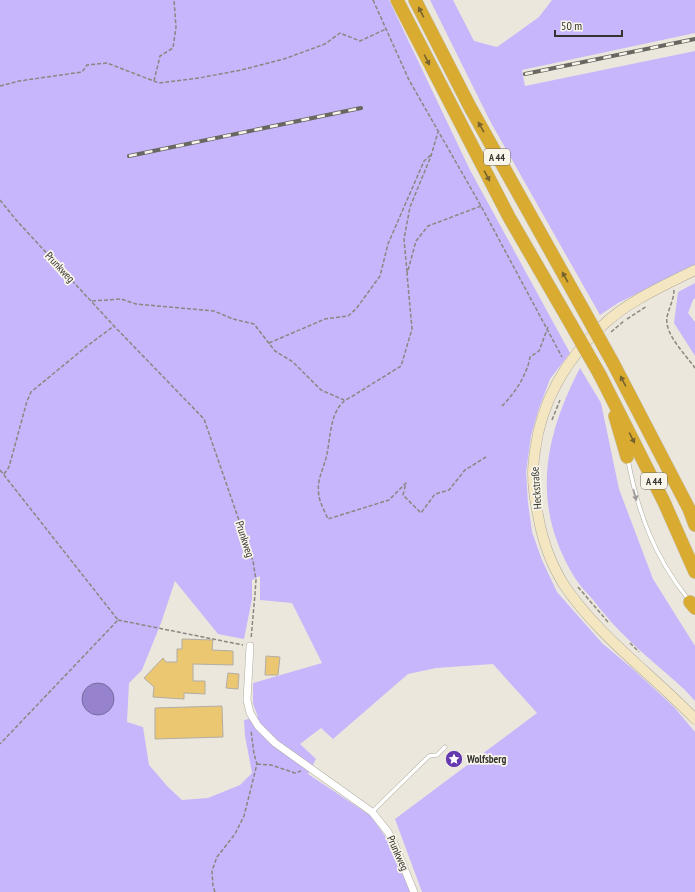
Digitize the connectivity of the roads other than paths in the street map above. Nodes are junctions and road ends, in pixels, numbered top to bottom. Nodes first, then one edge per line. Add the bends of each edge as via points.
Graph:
1 (398, 0) edge
2 (415, 0) edge
3 (695, 270) edge
4 (608, 391) junction
5 (627, 457) joint
6 (695, 524) edge
7 (695, 572) edge
8 (692, 605) edge
9 (250, 646) road end
10 (695, 719) edge
11 (445, 747) dead end
12 (372, 812) junction
13 (414, 892) edge

1 -> 4 highway, A 44, bridge via 509,217
6 -> 2 highway, A 44, bridge via 613,363 470,107
3 - 10 main road, Heckstraße via 673,286 622,311 587,341 556,383 543,414 537,436 533,471 540,528 549,555 564,584 606,636
4 - 5 highway
4 -> 7 highway, A 44 via 664,502
5 -> 8 lane via 634,492 645,526 663,563
9 - 12 street, Prunkweg via 247,700 250,713 258,726 275,743
11 - 12 lane via 437,755 429,756
12 - 13 street, Prunkweg via 393,841

